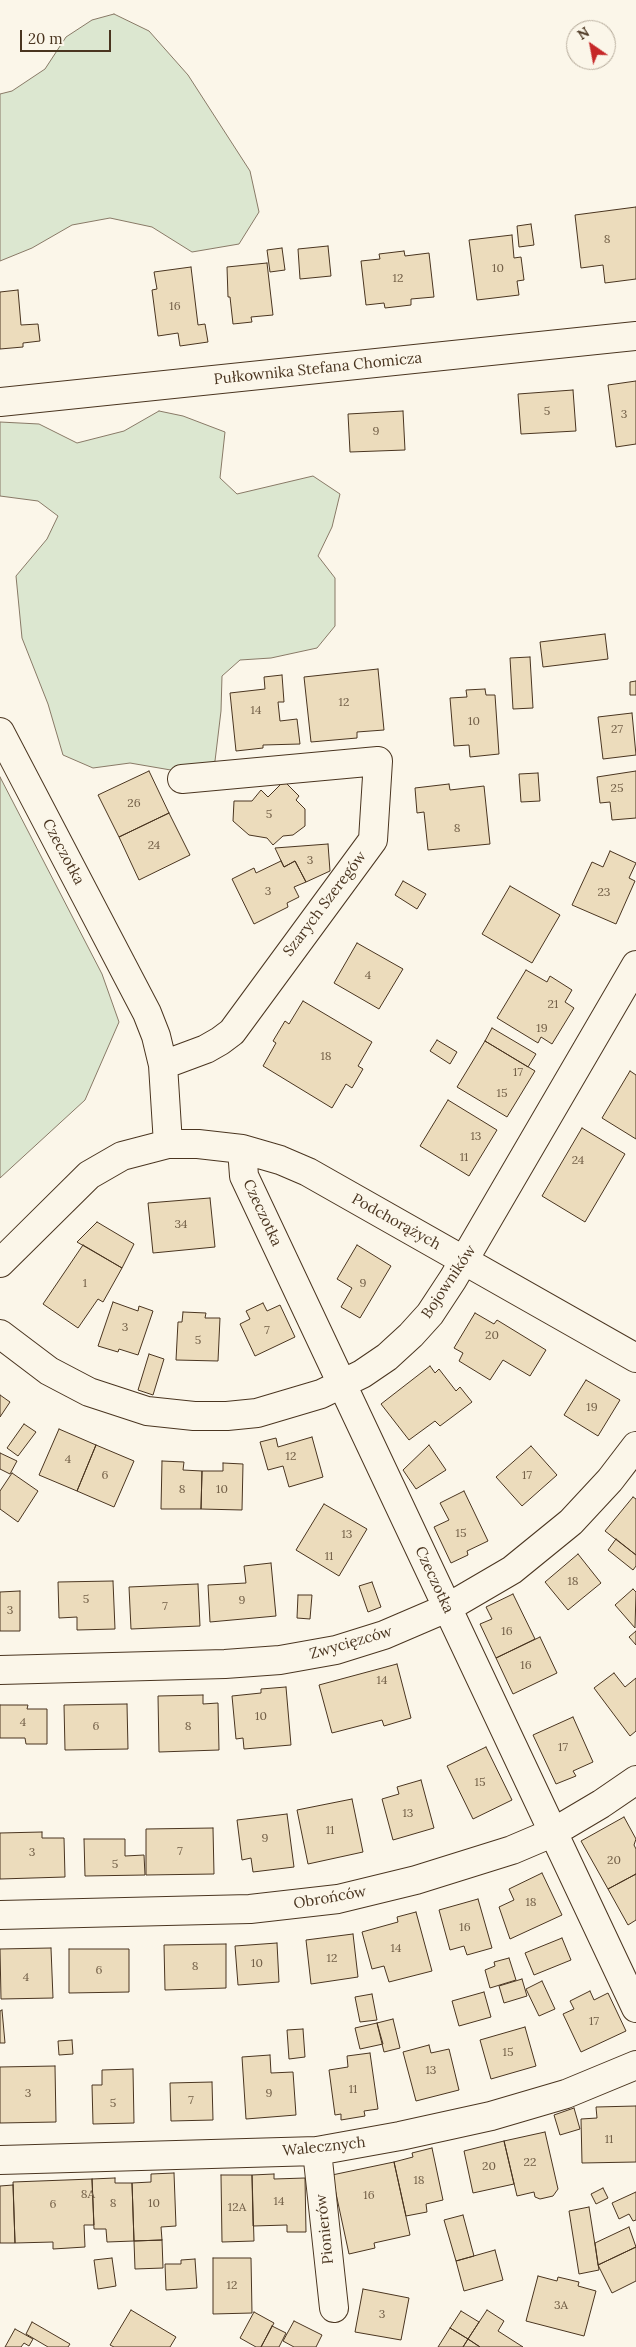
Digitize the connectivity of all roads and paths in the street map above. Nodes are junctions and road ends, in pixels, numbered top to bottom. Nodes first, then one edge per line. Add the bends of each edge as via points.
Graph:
1 (636, 336) edge
2 (0, 402) edge
3 (0, 732) edge
4 (182, 779) dead end
5 (636, 965) edge
6 (163, 1065) junction
7 (168, 1144) junction
8 (242, 1149) junction
9 (465, 1261) junction
10 (0, 1263) edge
11 (0, 1334) edge
12 (636, 1358) edge
13 (343, 1384) junction
14 (636, 1446) edge
15 (447, 1608) junction
16 (0, 1670) edge
17 (636, 1780) edge
18 (552, 1833) junction
19 (0, 1915) edge
20 (636, 2008) edge
21 (636, 2065) edge
22 (317, 2151) junction
23 (0, 2160) edge
24 (334, 2308) dead end

1 - 2 street, Pułkownika Stefana Chomicza
3 - 6 street, Czeczotka via 147,1013
4 - 6 street, Szarych Szeregów via 378,762 373,840 232,1032 206,1049
5 - 9 street, Bojowników
6 - 7 street, Czeczotka
7 - 8 street, Podchorążych
7 - 10 street, Podchorążych via 122,1156 89,1175
8 - 9 street, Podchorążych via 308,1172
8 - 13 street, Czeczotka via 244,1176
9 - 12 street, Podchorążych
9 - 13 street, Bojowników via 430,1314 410,1335 379,1362
11 - 13 street, Bojowników via 67,1382 147,1411 194,1416 257,1413
13 - 15 street, Czeczotka
14 - 15 street, Zwycięzców via 591,1502 545,1545 512,1570
15 - 16 street, Zwycięzców via 344,1648 280,1660
15 - 18 street, Czeczotka
17 - 18 street, Obrońców
18 - 19 street, Obrońców via 512,1850 424,1878 308,1904 189,1912
18 - 20 street, Czeczotka
21 - 22 street, Walecznych via 566,2094 491,2116
22 - 23 street, Walecznych
22 - 24 street, Pionierów

